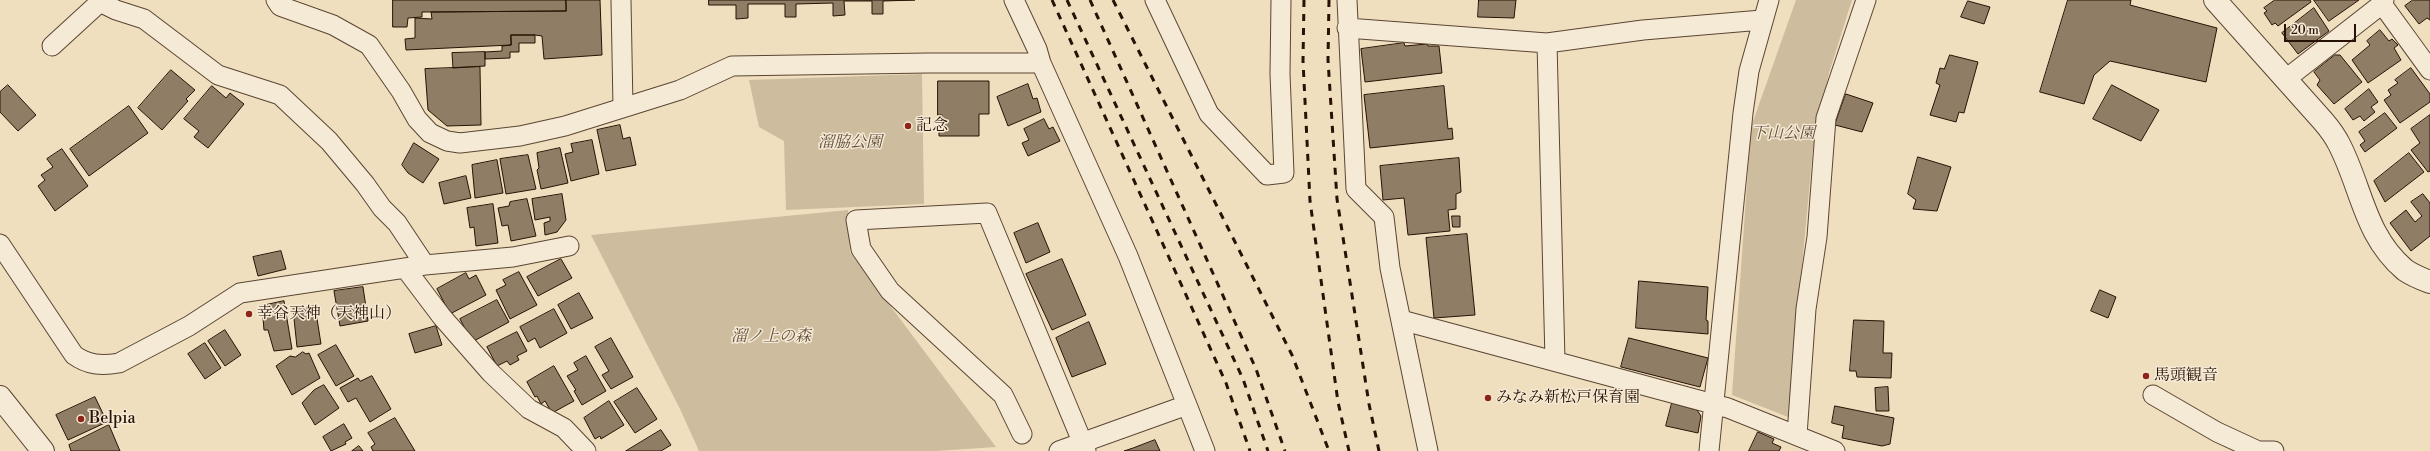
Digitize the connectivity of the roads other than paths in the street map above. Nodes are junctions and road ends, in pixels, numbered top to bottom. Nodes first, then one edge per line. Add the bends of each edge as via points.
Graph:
1 (276, 0) edge
2 (621, 0) edge
3 (1014, 0) edge
4 (1155, 0) edge
5 (1281, 0) edge
6 (1347, 0) edge
7 (1769, 0) edge
8 (1866, 0) edge
9 (2215, 0) edge
10 (2383, 2) edge
11 (1762, 20) junction
12 (1347, 28) junction
13 (1547, 44) junction
14 (52, 46) dead end
15 (1041, 63) junction
16 (2430, 70) edge
17 (2286, 80) junction
18 (623, 107) junction
19 (0, 244) edge
20 (569, 246) dead end
21 (425, 265) junction
22 (405, 268) junction
23 (2430, 282) edge
24 (1401, 320) junction
25 (1555, 360) junction
26 (2153, 395) dead end
27 (0, 397) edge
28 (1714, 404) junction
29 (1187, 405) junction
30 (1022, 434) dead end
31 (1797, 435) junction
32 (1084, 447) edge
33 (43, 451) edge
34 (586, 451) edge
35 (1059, 451) edge
36 (1204, 451) edge
37 (1428, 451) edge
38 (1709, 451) edge
39 (1835, 451) edge
40 (2262, 451) edge

1 - 18 street via 280,6 333,25 369,45 417,119 430,133 447,141 460,143 520,136 565,126
2 - 18 street
3 - 15 street
4 - 5 street via 1209,114 1267,175 1284,173 1280,74
6 - 12 street
7 - 11 street
8 - 31 street via 1826,118 1817,237 1806,309
9 - 17 street
10 - 16 street
10 - 17 street
11 - 13 street via 1643,30
11 - 28 street via 1749,71
12 - 13 street
12 - 24 street via 1356,189 1384,217 1390,268
13 - 25 street
14 - 21 street via 100,2 144,19 218,75 280,95 329,141 396,223
15 - 18 street via 928,62 732,66 680,90
15 - 29 street via 1128,256
17 - 23 street via 2339,143 2376,236 2406,271
19 - 22 street via 74,355 84,363 94,364 119,363 196,322 240,293
20 - 21 street via 513,257
21 - 22 street
22 - 34 street via 442,317 492,373 529,409 564,428
24 - 25 street
24 - 37 street
25 - 28 street
26 - 40 street via 2217,432
27 - 33 street
28 - 31 street
28 - 38 street
29 - 32 street
29 - 36 street
30 - 32 street via 1003,395 890,291 861,249 856,220 987,213
31 - 39 street
32 - 35 street

